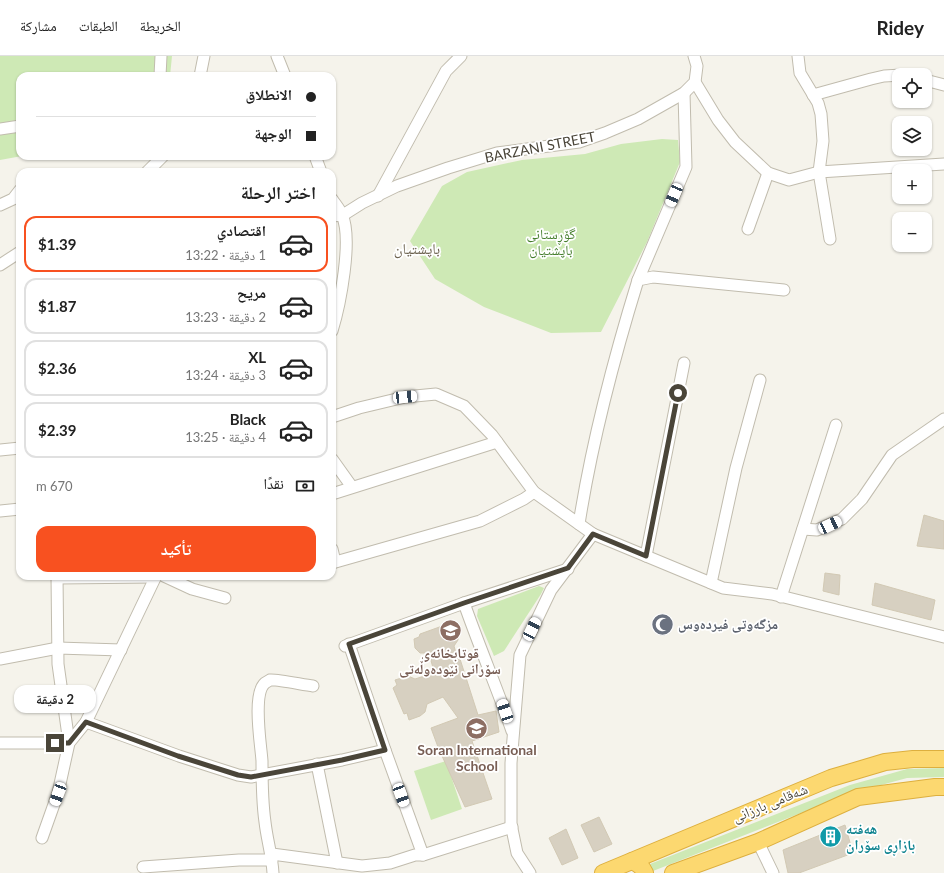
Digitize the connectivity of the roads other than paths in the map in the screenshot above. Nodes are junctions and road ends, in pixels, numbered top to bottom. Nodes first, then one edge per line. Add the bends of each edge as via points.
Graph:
1 (161, 56) edge
2 (204, 56) edge
3 (277, 56) edge
4 (461, 56) edge
5 (694, 56) edge
6 (798, 56) edge
7 (160, 72) edge
8 (201, 72) edge
9 (283, 72) edge
10 (892, 76) edge
11 (695, 82) junction
12 (932, 82) edge
13 (944, 85) edge
14 (684, 93) junction
15 (813, 95) junction
16 (16, 126) edge
17 (0, 128) edge
18 (159, 160) edge
19 (944, 164) edge
20 (151, 168) edge
21 (819, 172) junction
22 (768, 173) junction
23 (16, 195) edge
24 (378, 196) junction
25 (0, 205) edge
26 (337, 216) edge
27 (748, 229) dead end
28 (830, 239) dead end
29 (16, 255) edge
30 (0, 265) edge
31 (638, 280) junction
32 (784, 290) dead end
33 (336, 312) edge
34 (684, 363) dead end
35 (760, 380) dead end
36 (336, 416) edge
37 (944, 419) edge
38 (836, 425) dead end
39 (497, 442) junction
40 (16, 448) edge
41 (0, 450) edge
42 (336, 465) edge
43 (352, 487) junction
44 (534, 492) junction
45 (336, 493) edge
46 (16, 509) edge
47 (0, 511) edge
48 (579, 524) junction
49 (803, 529) junction
50 (593, 534) junction
51 (646, 556) junction
52 (336, 561) edge
53 (568, 568) junction
54 (57, 580) edge
55 (157, 580) edge
56 (169, 580) edge
57 (711, 583) junction
58 (781, 596) junction
59 (225, 598) dead end
60 (464, 603) junction
61 (944, 637) edge
62 (58, 648) junction
63 (121, 650) junction
64 (0, 659) edge
65 (313, 686) dead end
66 (86, 722) junction
67 (514, 736) junction
68 (0, 743) edge
69 (69, 743) junction
70 (385, 750) junction
71 (944, 759) edge
72 (317, 764) junction
73 (262, 774) junction
74 (944, 788) edge
75 (512, 827) junction
76 (42, 838) dead end
77 (758, 842) junction
78 (423, 855) junction
79 (272, 857) junction
80 (632, 861) junction
81 (337, 863) junction
82 (143, 867) dead end
83 (678, 872) edge
84 (273, 873) edge
85 (530, 873) edge
86 (603, 873) edge
87 (645, 873) edge
88 (773, 873) edge

1 - 7 street
2 - 8 street
3 - 9 street
4 - 24 street via 446,70
5 - 11 street via 697,66
6 - 15 street via 800,72
10 - 15 street
11 - 14 street, BARZANI STREET
11 - 22 street via 734,142
12 - 13 street
14 - 24 street, BARZANI STREET via 638,118 579,142 497,153 412,180
14 - 31 street via 686,167
15 - 21 street via 821,114 823,141
16 - 17 street
18 - 20 street
19 - 21 street
21 - 22 street via 789,180
21 - 28 street
22 - 27 street
23 - 25 street
24 - 26 street, BARZANI STREET
26 - 33 street via 347,241
29 - 30 street
31 - 32 street via 653,277
31 - 48 street via 600,413
34 - 51 street
35 - 57 street via 736,468
36 - 39 street via 405,397 436,394 464,406
37 - 49 street via 892,455 862,499 842,519 817,530
38 - 49 street
39 - 43 street
39 - 44 street
40 - 41 street
42 - 43 street
43 - 45 street
44 - 48 street
44 - 52 street via 480,521
46 - 47 street
48 - 50 street
49 - 58 street
50 - 51 street
50 - 53 street
51 - 57 street
53 - 60 street
53 - 67 street via 551,590 520,655
54 - 62 street
55 - 63 street
56 - 59 street
57 - 58 street via 723,588
58 - 61 street
60 - 67 street
60 - 70 street via 347,645
62 - 63 street
62 - 64 street
62 - 69 street
63 - 66 street
65 - 73 street via 270,680 264,684 258,708
66 - 69 street
66 - 73 street via 238,775 251,777
67 - 75 street via 511,763
68 - 69 street
69 - 76 street via 58,794
70 - 72 street
70 - 78 street
71 - 80 highway, شەقامی بارزانی via 885,762 831,778
72 - 73 street
72 - 81 street
73 - 79 street via 261,793
74 - 77 highway, شەقامی بارزانی via 858,797
75 - 78 street
75 - 85 street via 517,853
77 - 83 highway, شەقامی بارزانی
77 - 88 street
78 - 81 street via 390,863 362,866
79 - 81 street
79 - 82 street
79 - 84 street
80 - 86 highway, شەقامی بارزانی
80 - 87 highway via 642,867

